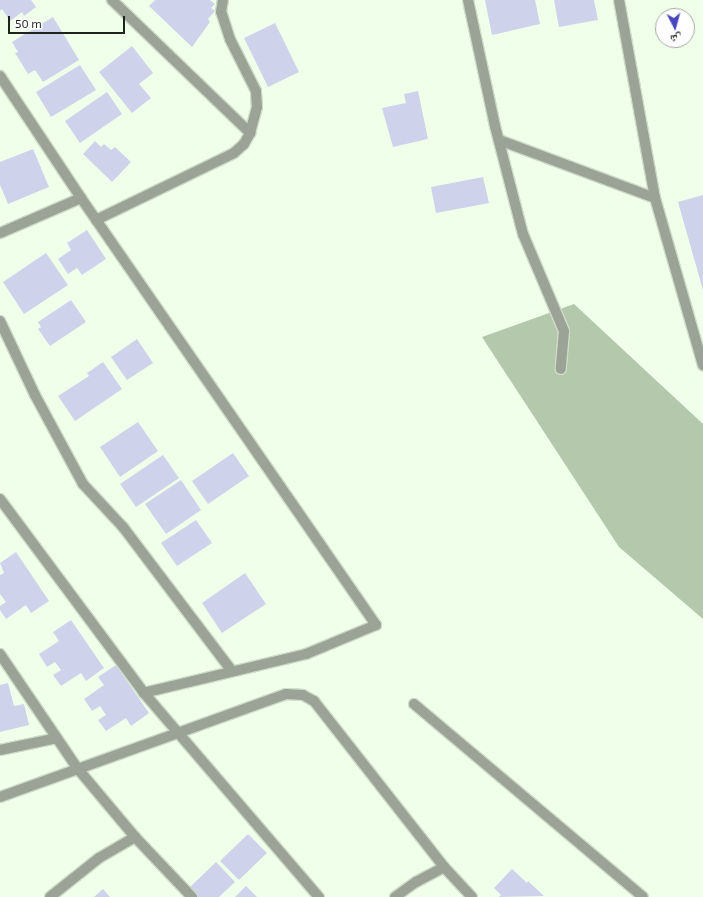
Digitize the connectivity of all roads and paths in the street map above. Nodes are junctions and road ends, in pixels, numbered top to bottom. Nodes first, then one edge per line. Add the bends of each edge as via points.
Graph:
1 (112, 0) edge
2 (223, 0) edge
3 (468, 0) edge
4 (619, 0) edge
5 (0, 76) edge
6 (250, 133) junction
7 (498, 140) junction
8 (81, 198) junction
9 (655, 198) junction
10 (96, 220) junction
11 (0, 233) edge
12 (0, 321) edge
13 (703, 365) edge
14 (561, 369) dead end
15 (0, 499) edge
16 (0, 654) edge
17 (232, 671) junction
18 (144, 693) junction
19 (414, 704) dead end
20 (178, 734) junction
21 (57, 738) junction
22 (0, 750) edge
23 (78, 769) junction
24 (0, 797) edge
25 (135, 837) junction
26 (444, 867) junction
27 (50, 897) edge
28 (192, 897) edge
29 (319, 897) edge
30 (395, 897) edge
31 (472, 897) edge
32 (643, 897) edge

1 - 6 street
2 - 6 street via 221,12 230,39 256,91 257,107
3 - 7 street
4 - 9 street
5 - 8 street
6 - 10 street via 244,144 234,153
7 - 9 street
7 - 14 street via 523,234 564,331
8 - 10 street
8 - 11 street
9 - 13 street
10 - 17 street via 376,625 306,654
12 - 17 street via 35,395 84,484 123,528
15 - 18 street
16 - 21 street
17 - 18 street
18 - 20 street
19 - 32 street
20 - 23 street
20 - 26 street via 286,694 303,695 314,701
20 - 29 street
21 - 22 street
21 - 23 street
23 - 24 street
23 - 25 street
25 - 27 street via 99,858
25 - 28 street
26 - 30 street
26 - 31 street

